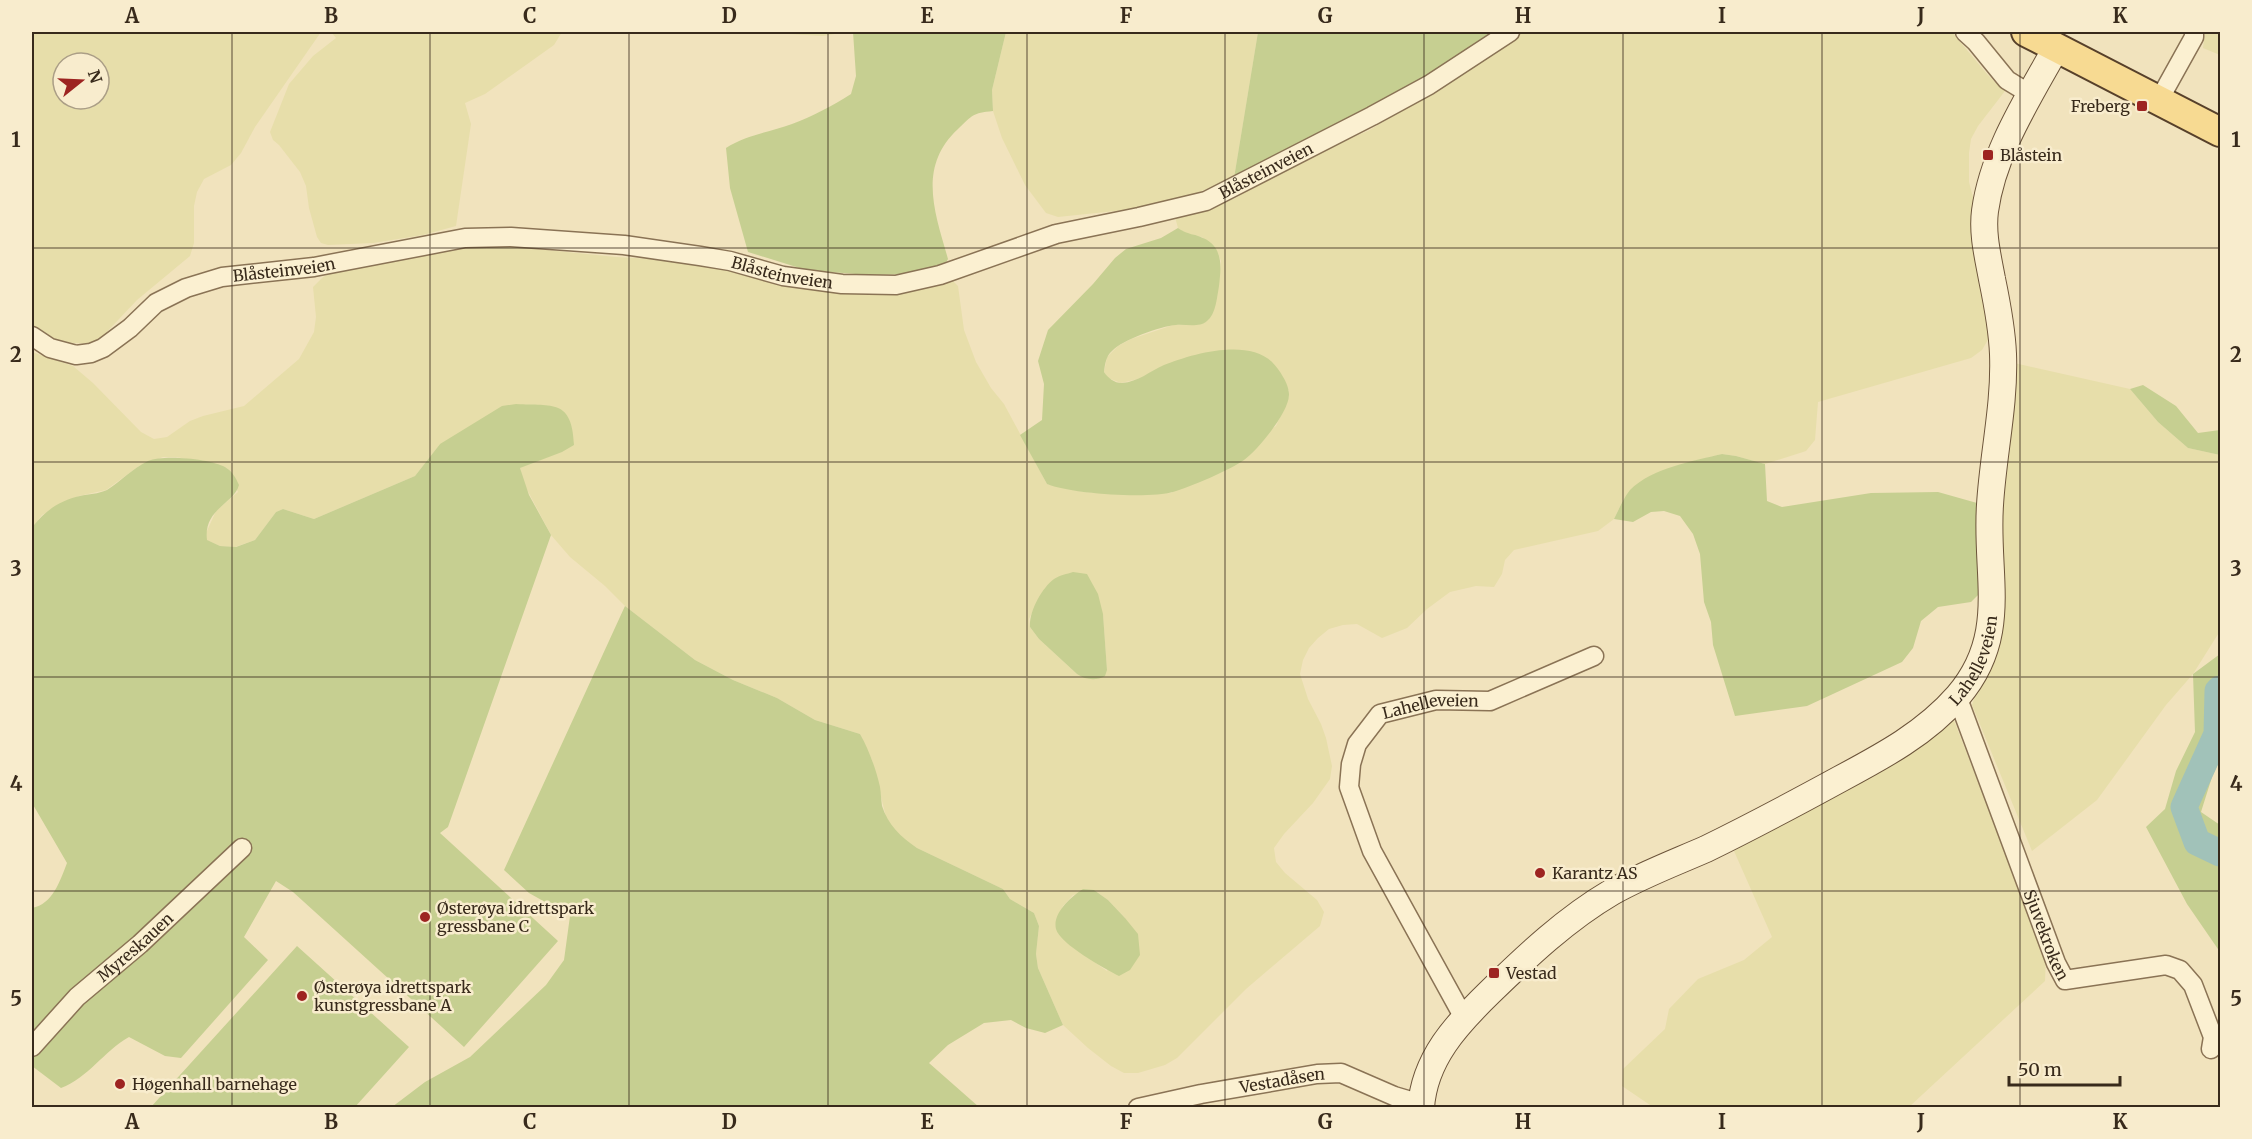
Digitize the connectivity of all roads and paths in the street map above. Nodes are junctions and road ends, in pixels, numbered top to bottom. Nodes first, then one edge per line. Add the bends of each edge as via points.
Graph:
1 (1510, 32) edge
2 (1965, 32) edge
3 (2026, 32) edge
4 (2194, 32) edge
5 (2056, 48) junction
6 (2031, 94) junction
7 (2159, 100) junction
8 (2220, 132) edge
9 (32, 336) edge
10 (1594, 656) dead end
11 (1958, 696) junction
12 (242, 848) dead end
13 (1464, 1018) junction
14 (32, 1047) edge
15 (2211, 1049) dead end
16 (1421, 1106) edge
17 (1138, 1107) edge

1 - 9 street, Blåsteinveien via 1430,85 1206,201 1056,234 940,275 896,285 830,283 783,276 720,259 624,245 511,237 465,238 314,267 222,278 186,288 156,303 130,328 91,353 76,355 50,348
2 - 6 street via 2007,80
3 - 5 main road
4 - 7 street
5 - 6 street, Lahelleveien
5 - 7 main road
6 - 11 street, Lahelleveien via 1989,184 1984,216 2003,351 2003,394 1990,503 1993,612 1982,655
7 - 8 main road
10 - 13 street, Lahelleveien via 1490,701 1436,700 1380,714 1358,744 1349,787 1372,851
11 - 13 street, Lahelleveien via 1915,736 1869,764 1759,823 1613,891 1549,937
11 - 15 street, Sjuvekroken via 2065,980 2166,965 2180,970 2193,985 2213,1037
12 - 14 street, Myreskauen via 77,997
13 - 16 street, Lahelleveien via 1434,1060
16 - 17 street, Vestadåsen via 1341,1073

